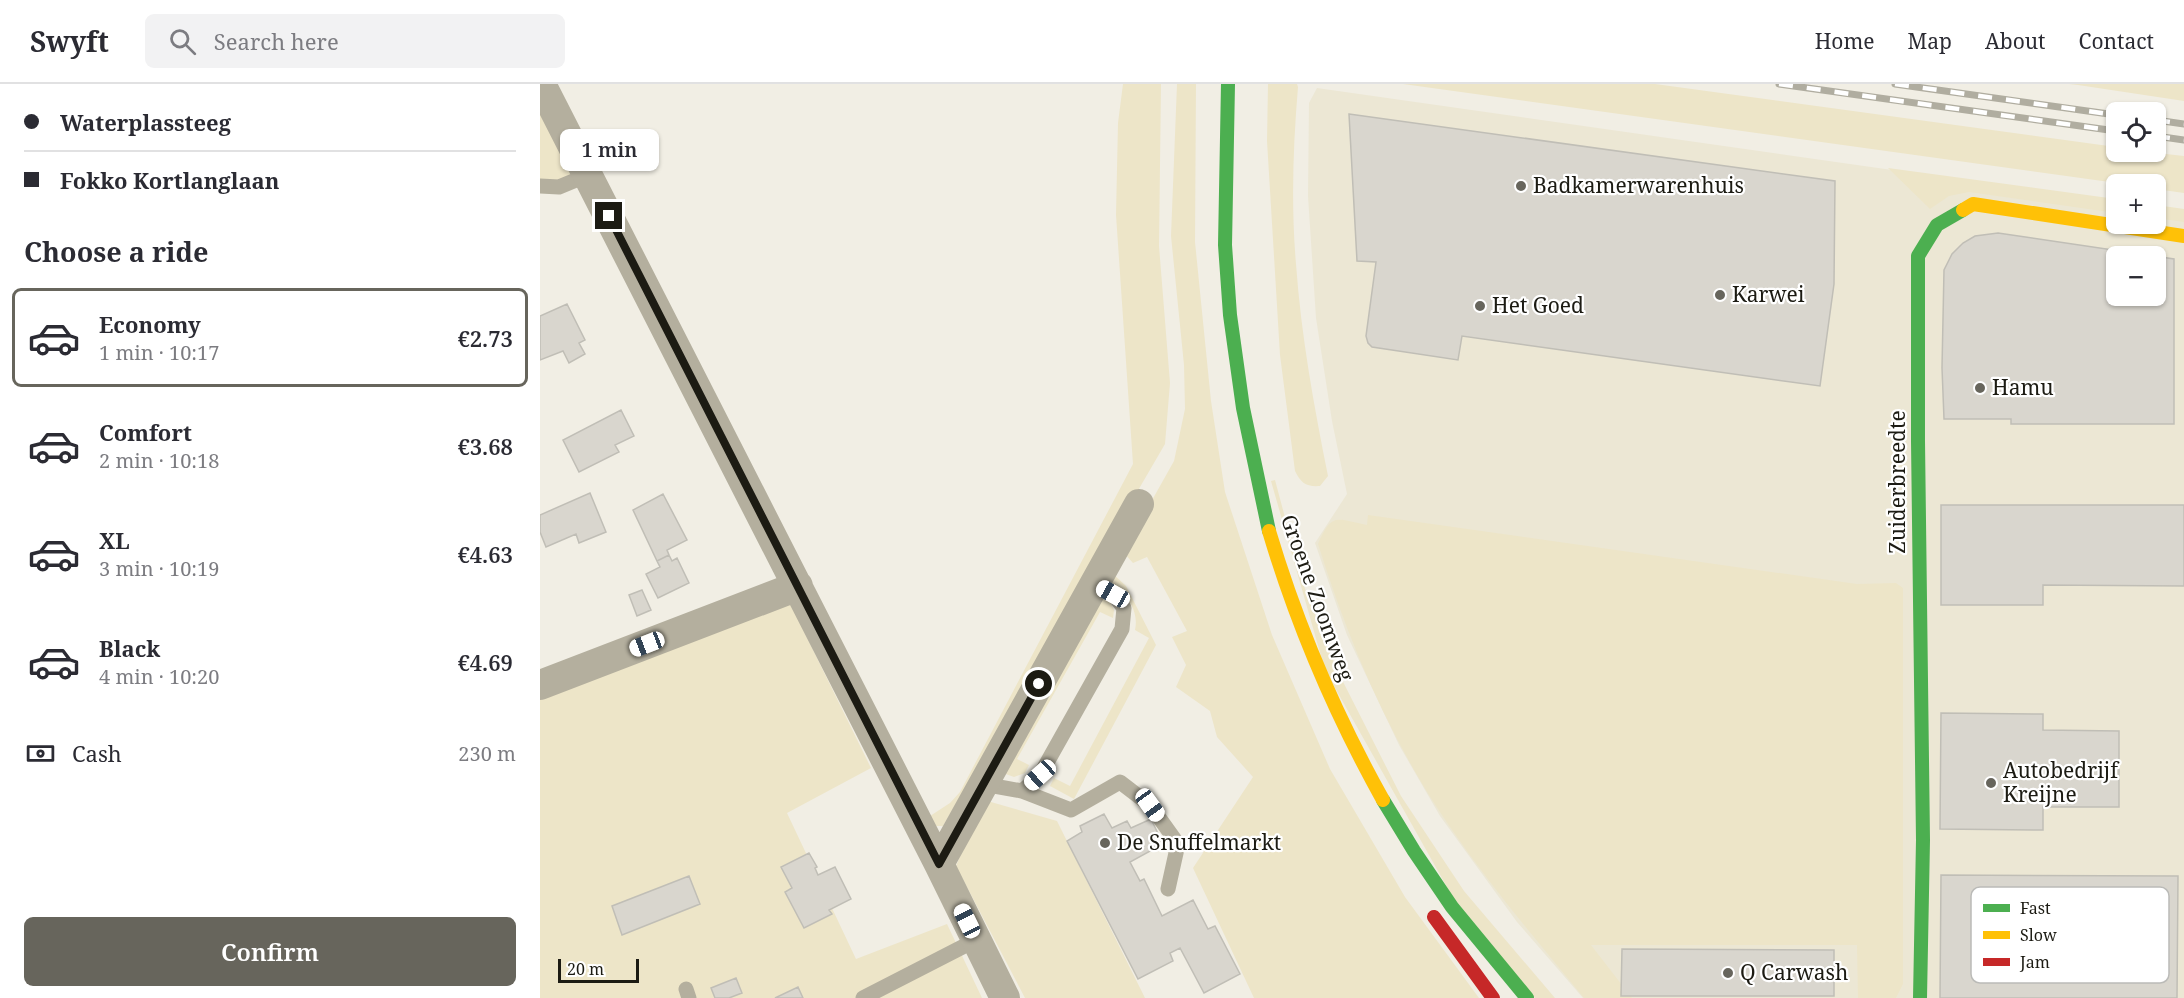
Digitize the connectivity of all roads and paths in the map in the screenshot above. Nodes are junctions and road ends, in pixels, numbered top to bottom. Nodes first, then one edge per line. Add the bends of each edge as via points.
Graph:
1 (541, 84) edge
2 (1228, 84) edge
3 (588, 175) junction
4 (540, 186) edge
5 (2184, 236) edge
6 (1139, 504) dead end
7 (1094, 584) junction
8 (798, 585) junction
9 (540, 685) edge
10 (983, 784) junction
11 (1022, 791) junction
12 (939, 864) junction
13 (1168, 889) dead end
14 (1428, 910) dead end
15 (976, 940) junction
16 (863, 998) edge
17 (1005, 998) edge
18 (1493, 998) edge
19 (1527, 998) edge
20 (1920, 998) edge

1 - 3 street
2 - 19 main road, Groene Zoomweg via 1226,269 1232,334 1240,397 1267,526 1279,564 1308,647 1341,721 1388,808 1443,896
3 - 4 lane via 559,187
3 - 8 street
5 - 20 main road, Zuiderbreedte via 1973,204 1937,225 1918,255 1923,840
6 - 7 street
7 - 10 street
7 - 11 lane via 1113,594 1124,608 1122,628 1040,775
8 - 9 street
8 - 12 street
10 - 11 lane
10 - 12 street
11 - 13 lane via 1071,810 1120,782 1150,805 1178,844
12 - 15 street
14 - 18 main road
15 - 16 lane
15 - 17 street

